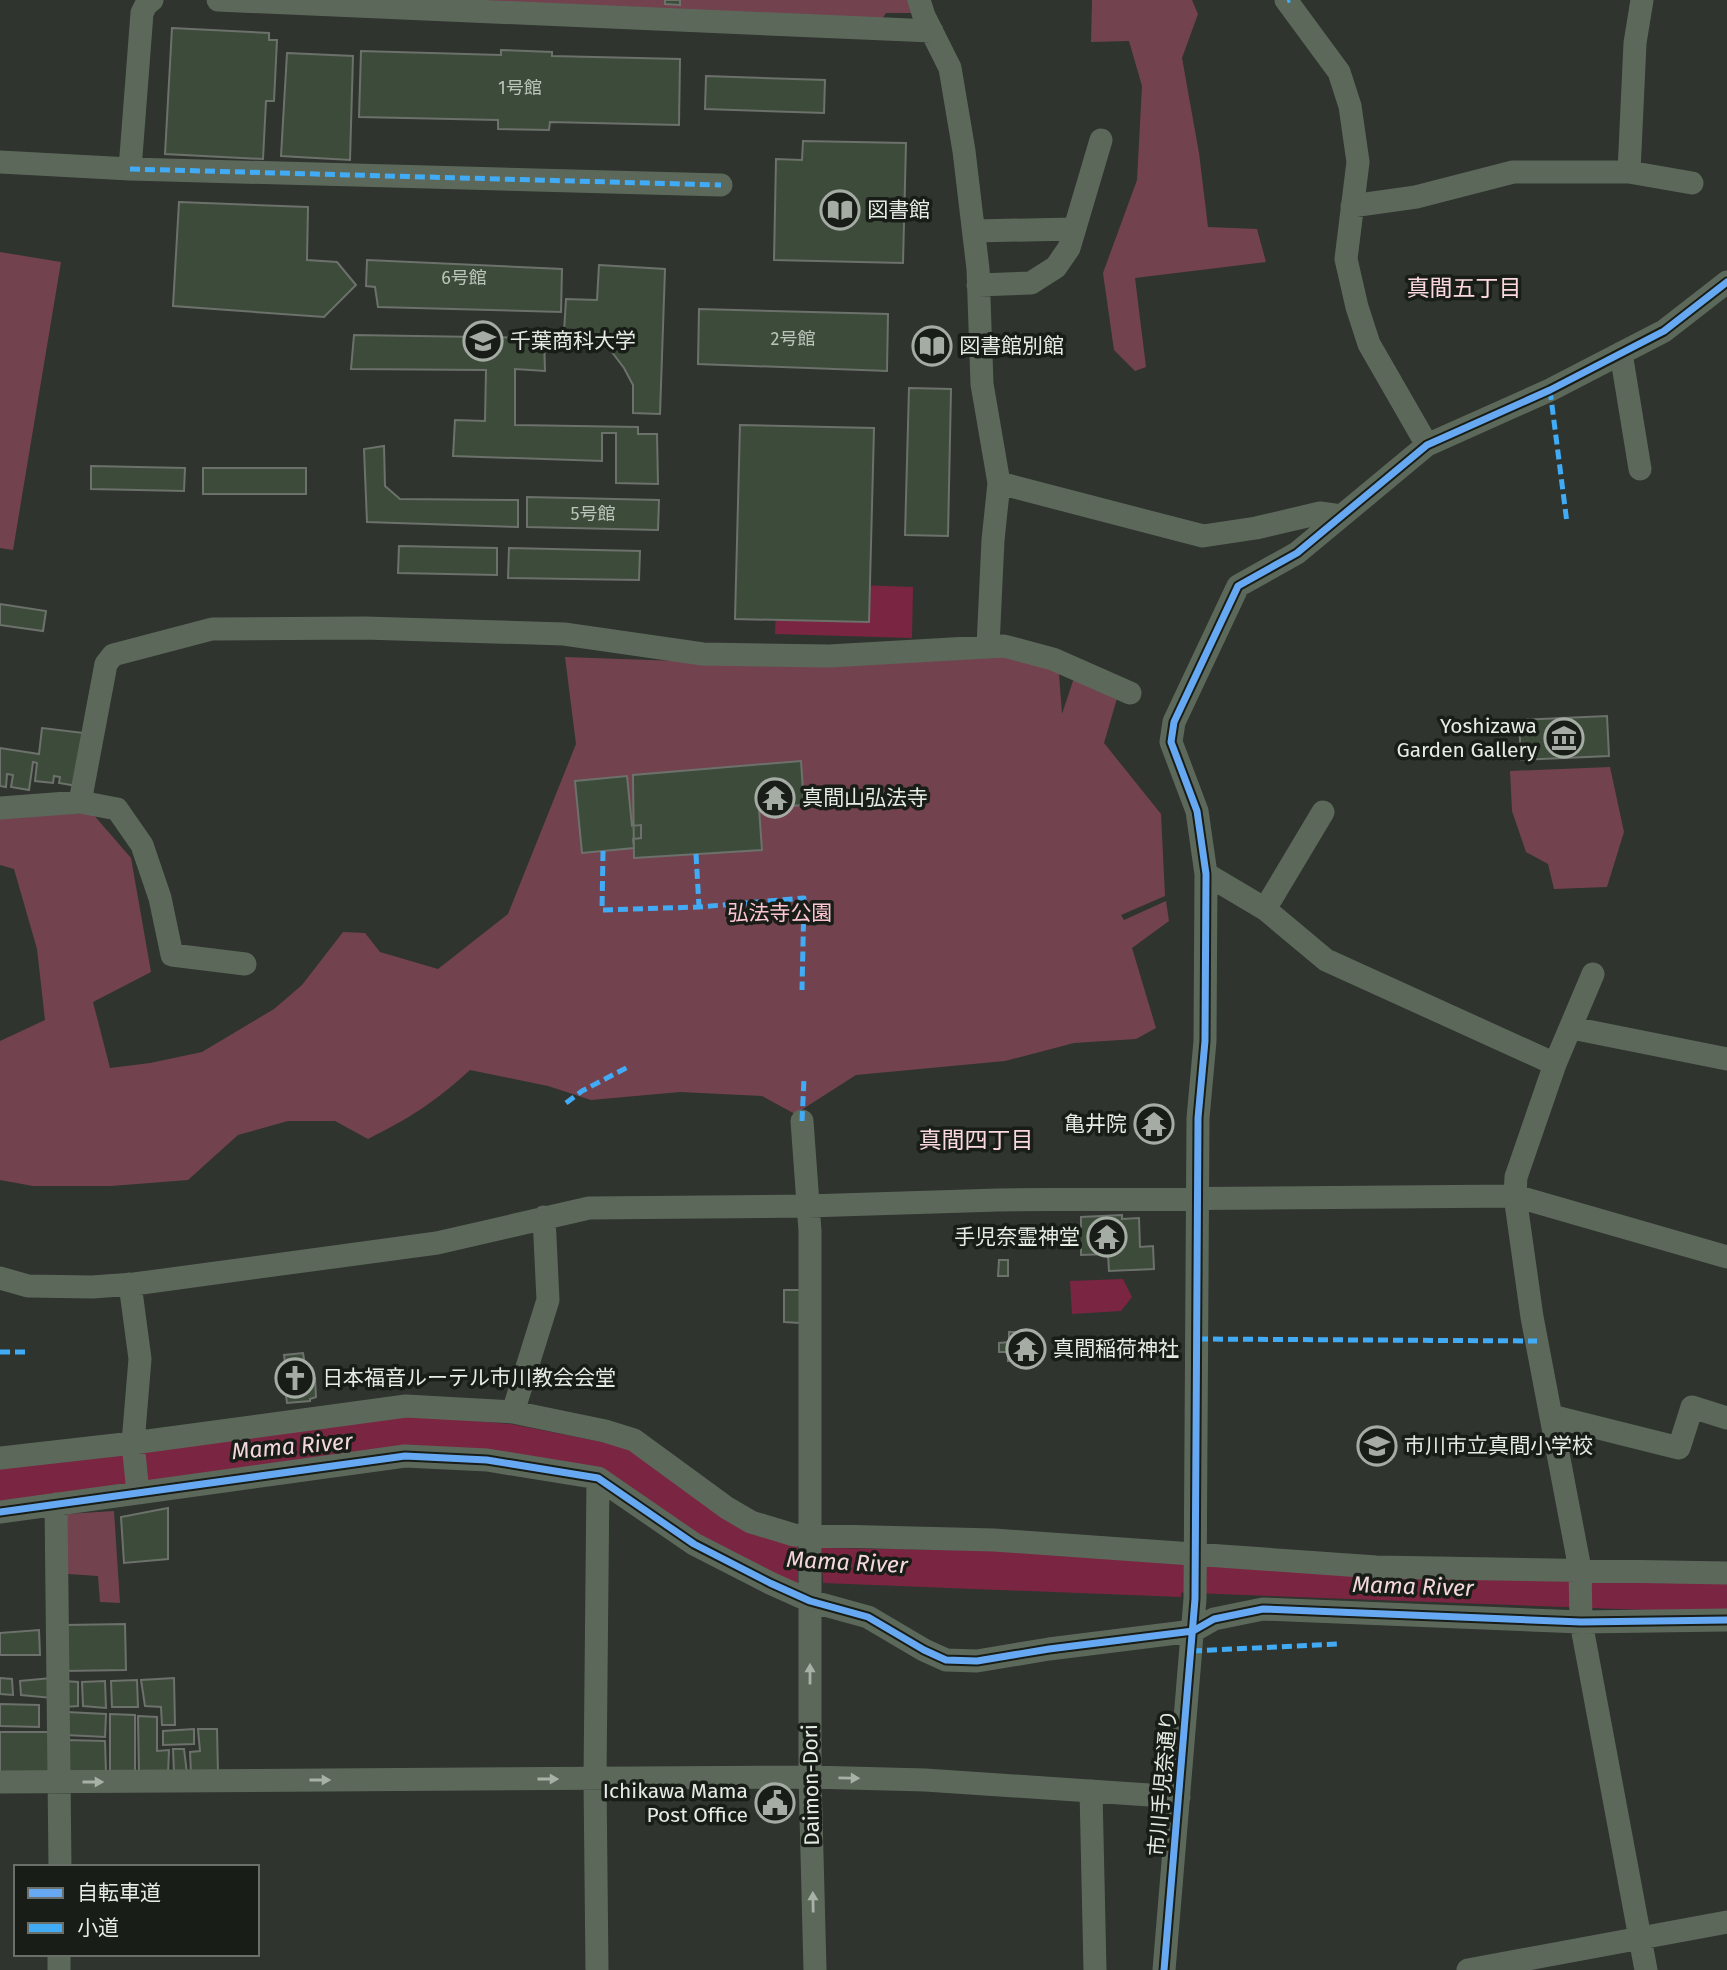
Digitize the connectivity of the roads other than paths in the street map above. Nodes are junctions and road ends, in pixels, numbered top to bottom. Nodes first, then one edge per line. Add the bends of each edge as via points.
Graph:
1 (152, 0) edge
2 (218, 0) edge
3 (919, 0) edge
4 (1286, 0) edge
5 (1642, 0) edge
6 (932, 31) junction
7 (1101, 140) dead end
8 (0, 162) edge
9 (130, 169) junction
10 (1629, 172) junction
11 (1692, 183) dead end
12 (721, 185) dead end
13 (1352, 206) junction
14 (1074, 229) junction
15 (974, 230) junction
16 (1727, 282) edge
17 (978, 285) junction
18 (1621, 353) junction
19 (1427, 445) junction
20 (1640, 469) dead end
21 (999, 482) junction
22 (1341, 516) junction
23 (988, 646) junction
24 (1130, 692) dead end
25 (80, 802) junction
26 (0, 808) edge
27 (1323, 813) dead end
28 (1206, 874) junction
29 (1265, 909) junction
30 (245, 964) dead end
31 (1593, 974) dead end
32 (1572, 1028) junction
33 (1727, 1059) edge
34 (1555, 1064) junction
35 (802, 1121) dead end
36 (1516, 1196) junction
37 (1199, 1198) junction
38 (807, 1206) junction
39 (544, 1217) junction
40 (1727, 1257) edge
41 (0, 1278) edge
42 (130, 1284) junction
43 (513, 1412) junction
44 (1551, 1416) junction
45 (1727, 1418) edge
46 (133, 1443) junction
47 (0, 1458) edge
48 (598, 1478) junction
49 (138, 1493) junction
50 (56, 1504) junction
51 (0, 1511) edge
52 (809, 1537) junction
53 (1196, 1557) junction
54 (1580, 1569) junction
55 (1727, 1573) edge
56 (810, 1601) junction
57 (1727, 1620) edge
58 (1581, 1622) junction
59 (1193, 1631) junction
60 (810, 1777) junction
61 (595, 1779) junction
62 (0, 1782) edge
63 (60, 1782) junction
64 (1091, 1791) junction
65 (1180, 1797) junction
66 (60, 1865) edge
67 (1727, 1922) edge
68 (1640, 1938) junction
69 (597, 1970) edge
70 (815, 1970) edge
71 (1095, 1970) edge
72 (1164, 1970) edge
73 (1468, 1970) edge
74 (1646, 1970) edge

1 - 9 street via 142,13
2 - 6 street
3 - 6 street
4 - 13 street via 1339,72 1350,106 1358,162
5 - 10 street via 1635,43
6 - 15 street via 950,68
7 - 14 street
8 - 9 street
9 - 12 street
10 - 11 street
10 - 13 street via 1513,172 1416,197
13 - 19 street via 1346,259 1357,307 1370,344
14 - 15 street
14 - 17 street via 1069,248 1056,267 1031,283
15 - 17 street
16 - 18 street via 1664,331
17 - 21 street via 982,384
18 - 19 street
18 - 20 street
19 - 22 street
21 - 22 street via 1203,536 1320,513
21 - 23 street
22 - 28 street via 1297,554 1238,586 1174,722 1171,742 1198,810
23 - 24 street via 1053,659
23 - 25 street via 828,656 703,654 564,634 212,629 113,655 106,664
25 - 26 street
25 - 30 street via 117,809 142,845 172,955
27 - 29 street
28 - 29 street
28 - 37 street
29 - 34 street via 1326,960
31 - 32 street
32 - 33 street
32 - 34 street
34 - 36 street via 1516,1177
35 - 38 street, Daimon-Dori
36 - 37 street
36 - 40 street
36 - 44 street
37 - 38 street
37 - 53 street
38 - 39 street via 589,1208
38 - 52 street, Daimon-Dori
39 - 42 street via 437,1242
39 - 43 street via 548,1300
41 - 42 street via 28,1286
42 - 46 street via 140,1359
43 - 46 street via 406,1406
43 - 52 street via 634,1440 751,1522
44 - 45 street via 1679,1448 1692,1407
44 - 54 street
46 - 47 street
46 - 49 street
48 - 49 street via 487,1460 405,1456
48 - 56 street via 694,1544
48 - 61 street
49 - 50 street
50 - 51 street
50 - 63 street
52 - 53 street via 995,1540
52 - 56 street, Daimon-Dori
53 - 54 street via 1376,1567
53 - 59 street, 市川手児奈通り
54 - 55 street
54 - 58 street
56 - 59 street via 868,1617 946,1660 977,1661
60 -> 56 street, Daimon-Dori
57 - 58 street
58 - 59 street via 1263,1609 1214,1619
58 - 68 street
59 - 65 street, 市川手児奈通り
60 - 61 street
60 -> 64 street
70 -> 60 street, Daimon-Dori
63 -> 61 street
61 - 69 street
62 - 63 street
63 - 66 street
64 - 65 street
64 - 71 street
65 - 72 street, 市川手児奈通り
67 - 68 street
68 - 73 street
68 - 74 street

